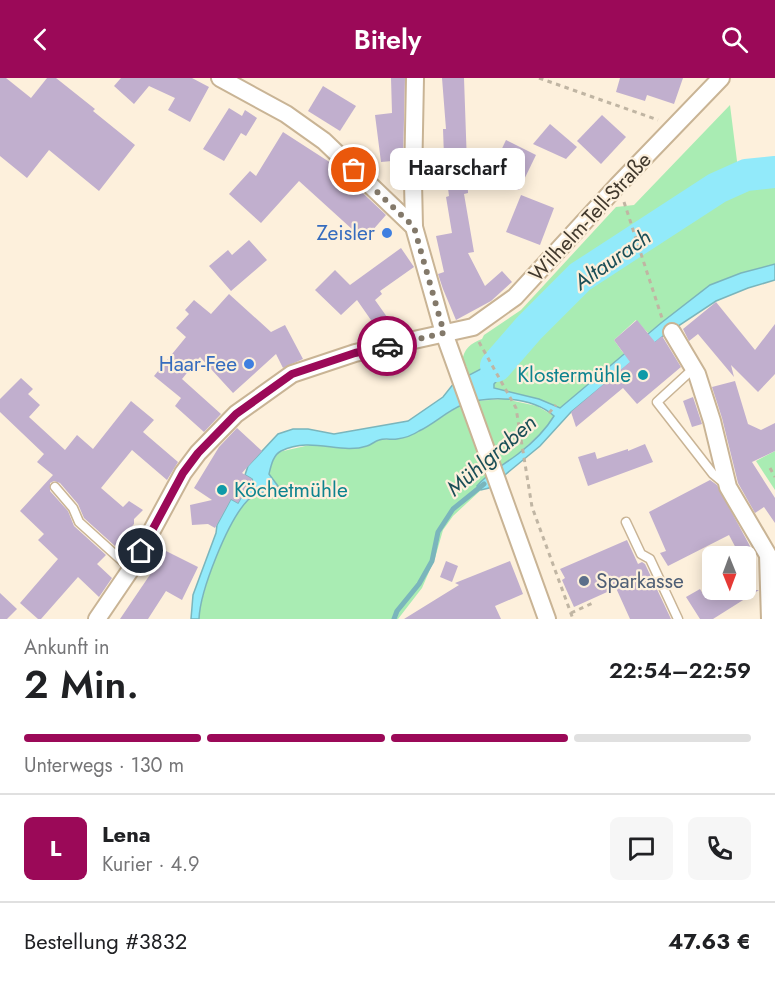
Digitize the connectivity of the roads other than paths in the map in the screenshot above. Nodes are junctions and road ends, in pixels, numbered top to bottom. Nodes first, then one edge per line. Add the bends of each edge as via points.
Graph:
1 (220, 78) edge
2 (415, 78) edge
3 (721, 78) edge
4 (414, 227) junction
5 (672, 332) road end
6 (444, 333) junction
7 (694, 368) junction
8 (728, 486) junction
9 (55, 487) dead end
10 (626, 522) dead end
11 (131, 569) junction
12 (97, 619) edge
13 (548, 619) edge
14 (678, 619) edge
15 (770, 619) edge

1 - 4 street via 286,114 324,141
2 - 4 street
3 - 6 street, Wilhelm-Tell-Straße via 515,297 473,327
4 - 6 street
5 - 7 street
6 - 11 street, Wilhelm-Tell-Straße via 355,353 292,374 264,392 198,453
6 - 13 street
7 - 8 street
7 - 8 lane via 657,402 712,474
8 - 15 street via 768,555
9 - 11 lane via 79,522
10 - 14 lane via 641,554 650,558
11 - 12 street, Wilhelm-Tell-Straße

